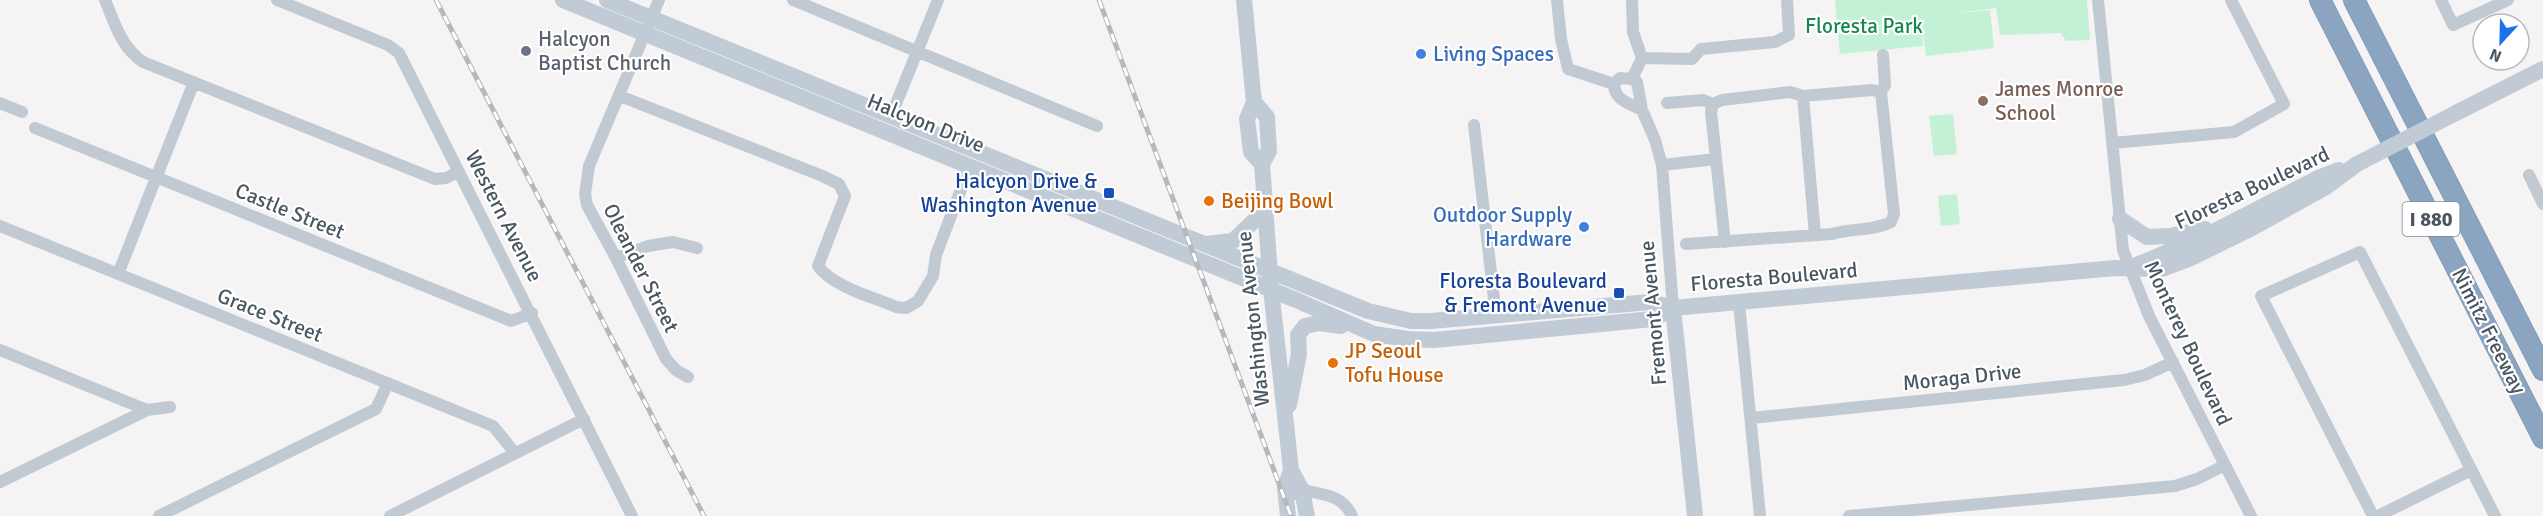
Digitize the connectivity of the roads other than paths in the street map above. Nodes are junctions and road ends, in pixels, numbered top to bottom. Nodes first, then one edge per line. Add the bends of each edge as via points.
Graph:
1 (105, 0) edge
2 (278, 0) edge
3 (563, 0) edge
4 (607, 0) edge
5 (659, 0) edge
6 (793, 0) edge
7 (938, 0) edge
8 (1244, 0) edge
9 (1557, 0) edge
10 (1632, 0) edge
11 (1786, 0) edge
12 (2098, 0) edge
13 (2231, 0) edge
14 (2320, 0) edge
15 (2354, 0) edge
16 (2441, 0) edge
17 (2508, 0) edge
18 (816, 4) edge
19 (651, 18) junction
20 (645, 34) junction
21 (917, 51) junction
22 (1883, 55) dead end
23 (1642, 58) junction
24 (2543, 69) edge
25 (1632, 79) junction
26 (194, 82) junction
27 (1614, 84) junction
28 (1881, 92) junction
29 (620, 96) junction
30 (1803, 96) junction
31 (0, 103) edge
32 (1667, 103) dead end
33 (1713, 104) junction
34 (1642, 110) junction
35 (22, 112) dead end
36 (891, 116) junction
37 (1474, 125) dead end
38 (1097, 126) dead end
39 (35, 128) dead end
40 (2113, 143) junction
41 (1716, 159) junction
42 (2357, 164) junction
43 (1662, 165) junction
44 (970, 166) junction
45 (458, 172) junction
46 (2529, 175) dead end
47 (157, 178) junction
48 (2543, 204) edge
49 (1265, 210) junction
50 (2120, 219) junction
51 (2230, 224) junction
52 (0, 226) edge
53 (1815, 235) junction
54 (1725, 242) junction
55 (1205, 244) junction
56 (1686, 244) dead end
57 (697, 248) dead end
58 (616, 258) junction
59 (2131, 267) junction
60 (1270, 272) junction
61 (118, 274) junction
62 (1270, 289) junction
63 (1739, 303) junction
64 (1673, 308) junction
65 (532, 313) junction
66 (1496, 316) junction
67 (1374, 334) junction
68 (0, 350) edge
69 (2173, 362) junction
70 (2543, 370) edge
71 (688, 377) dead end
72 (387, 385) junction
73 (170, 407) dead end
74 (147, 410) junction
75 (1751, 417) junction
76 (584, 419) junction
77 (1286, 421) junction
78 (2543, 438) edge
79 (515, 453) junction
80 (2225, 465) junction
81 (1291, 470) junction
82 (2471, 470) junction
83 (0, 482) edge
84 (1302, 490) junction
85 (1287, 510) edge
86 (629, 515) edge
87 (159, 516) edge
88 (390, 516) edge
89 (1307, 516) edge
90 (1352, 516) edge
91 (1695, 516) edge
92 (1760, 516) edge
93 (1849, 516) edge
94 (2251, 516) edge
95 (2373, 516) edge
96 (2378, 516) edge
97 (2494, 516) edge

1 - 26 street via 131,54
2 - 45 street, Western Avenue via 399,53
3 - 20 street, Halcyon Drive
4 - 19 street, Halcyon Drive
5 - 19 street, Oleander Street
6 - 18 street
7 - 21 street
8 - 49 street, Washington Avenue via 1254,102 1267,117 1269,151 1262,164
9 - 27 street via 1568,69
10 - 23 street via 1633,32
11 - 23 street via 1789,34 1775,42 1701,49 1692,59
12 - 40 street, Monterey Boulevard
13 - 40 street via 2284,104 2234,132
14 - 78 highway, Nimitz Freeway / I 880
15 - 70 highway, Nimitz Freeway / I 880
16 - 17 street via 2453,25
18 - 21 street
19 - 20 street, Oleander Street
19 - 36 street, Halcyon Drive
20 - 29 street, Oleander Street
20 - 44 street, Halcyon Drive
21 - 36 street
21 - 38 street
22 - 28 street via 1885,85
23 - 25 street
24 - 42 street, bridge
25 - 27 street via 1620,78
25 - 34 street, Fremont Avenue via 1637,82
26 - 45 street via 435,179
26 - 47 street
27 - 34 street via 1621,100
28 - 30 street
28 - 53 street via 1894,214 1891,222
29 - 44 street via 839,184 845,196 818,266 835,281 896,307 906,308 918,301 933,276 936,255
29 - 58 street, Oleander Street via 589,166 585,194
30 - 33 street via 1790,93
30 - 53 street
31 - 35 street
32 - 33 street via 1703,100
33 - 41 street
34 - 43 street, Fremont Avenue
36 - 55 street, Halcyon Drive
37 - 66 street
39 - 47 street, Castle Street
40 - 50 street, Monterey Boulevard
41 - 43 street
41 - 54 street
42 - 51 street, Floresta Boulevard via 2318,178
42 - 59 street, Floresta Boulevard via 2326,187 2191,258 2162,269
43 - 64 street, Fremont Avenue
44 - 62 street, Halcyon Drive
45 - 65 street, Western Avenue
46 - 48 street
47 - 61 street
47 - 65 street, Castle Street via 511,321
49 - 55 street via 1233,241
49 - 60 street, Washington Avenue
50 - 51 street via 2147,237
50 - 59 street, Monterey Boulevard via 2123,250
51 - 59 street, Floresta Boulevard
52 - 61 street, Grace Street
53 - 54 street
54 - 56 street
55 - 60 street, Halcyon Drive
57 - 58 street via 673,242
58 - 71 street, Oleander Street via 666,359
59 - 63 street, Floresta Boulevard
59 - 69 street, Monterey Boulevard
60 - 62 street, Washington Avenue
60 - 66 street, Floresta Boulevard via 1381,315 1411,321
61 - 72 street, Grace Street
62 - 67 street, Floresta Boulevard
62 - 77 street, Washington Avenue
63 - 64 street, Floresta Boulevard
63 - 75 street
64 - 66 street, Floresta Boulevard via 1650,302
64 - 67 street, Floresta Boulevard via 1653,318 1434,340
64 - 91 street, Fremont Avenue
65 - 76 street, Western Avenue
67 - 77 street via 1319,323 1305,326 1298,335 1299,354
68 - 74 street
69 - 75 street, Moraga Drive via 2124,380
69 - 80 street, Monterey Boulevard
72 - 79 street, Grace Street via 493,426
72 - 87 street via 376,409
73 - 74 street
74 - 83 street
75 - 92 street
76 - 79 street
76 - 86 street, Western Avenue
77 - 81 street, Washington Avenue
79 - 88 street
80 - 93 street via 2175,486
80 - 94 street, Monterey Boulevard
81 - 84 street, Washington Avenue
81 - 85 street, Washington Avenue via 1285,488
82 - 95 street via 2360,252 2261,296
82 - 96 street
82 - 97 street
84 - 85 street
84 - 89 street, Washington Avenue
84 - 90 street via 1334,496 1348,506

